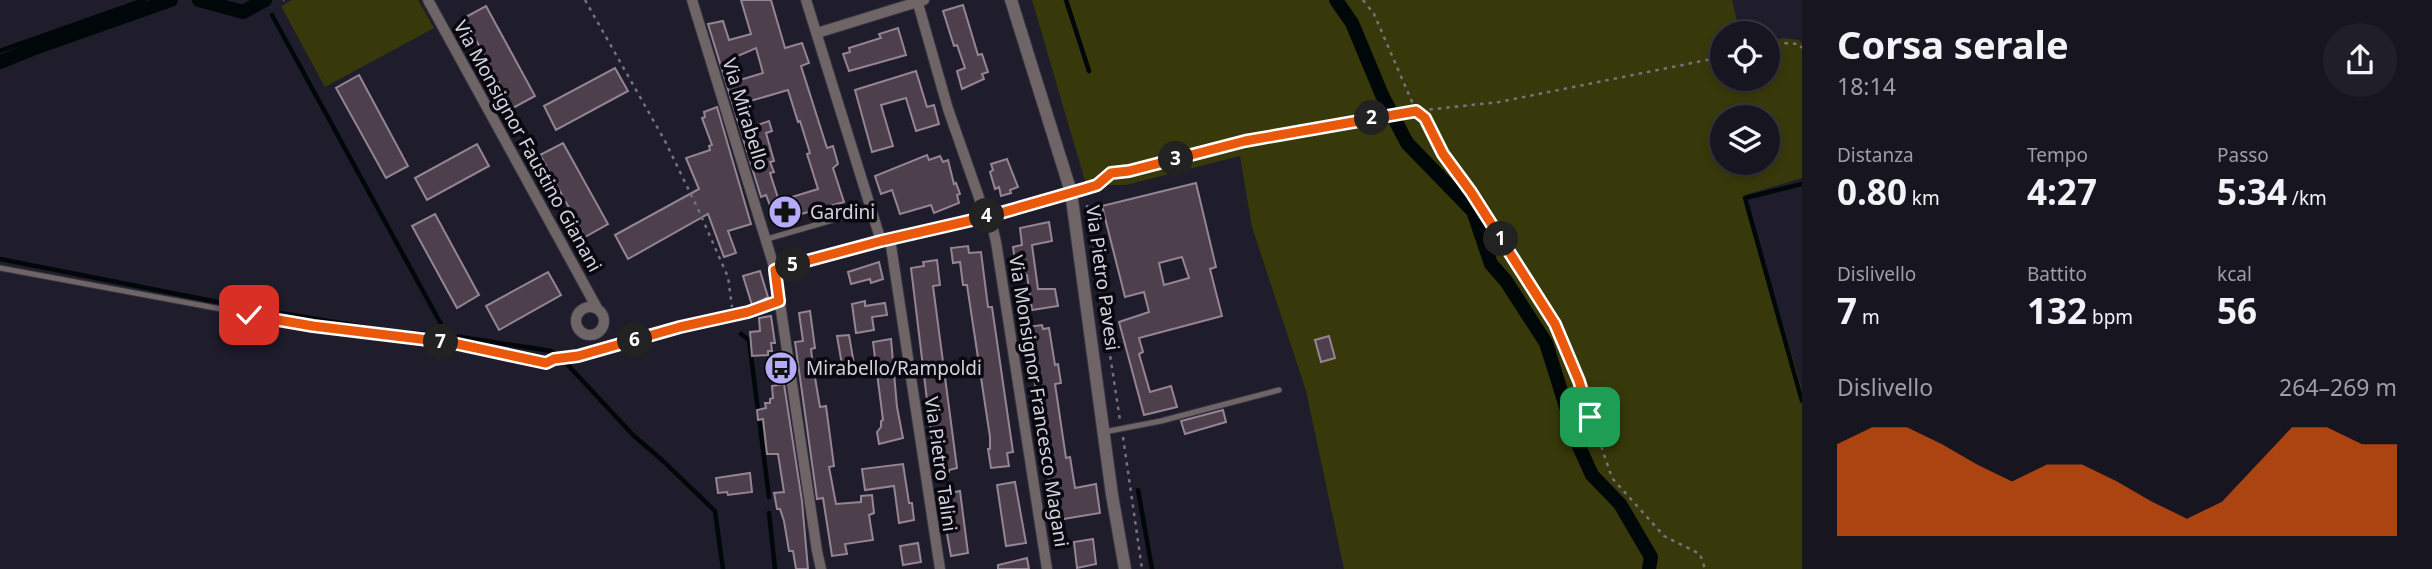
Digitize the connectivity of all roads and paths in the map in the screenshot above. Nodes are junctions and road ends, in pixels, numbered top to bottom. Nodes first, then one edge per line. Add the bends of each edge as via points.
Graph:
1 (428, 0) edge
2 (585, 0) edge
3 (692, 0) edge
4 (806, 0) edge
5 (1011, 0) edge
6 (1363, 0) edge
7 (920, 1) edge
8 (817, 33) junction
9 (1780, 44) edge
10 (1802, 48) edge
11 (1710, 59) edge
12 (1416, 111) junction
13 (1071, 192) junction
14 (871, 209) junction
15 (990, 216) junction
16 (766, 239) junction
17 (885, 240) junction
18 (0, 268) edge
19 (775, 270) junction
20 (779, 301) junction
21 (597, 308) dead end
22 (733, 314) junction
23 (1279, 390) dead end
24 (1104, 432) junction
25 (821, 569) edge
26 (940, 569) edge
27 (1047, 569) edge
28 (1125, 569) edge
29 (1705, 569) edge

1 - 21 street, Via Monsignor Faustino Gianani
2 - 22 path via 698,209 728,277
3 - 16 street, Via Mirabello
4 - 8 street, Via Pietro Talini
5 - 13 street, Via Pietro Pavesi
6 - 12 path via 1374,14
7 - 8 street
7 - 15 street, Via Monsignor Francesco Magani via 948,109 982,206
8 - 14 street, Via Pietro Talini
9 - 10 path
11 - 12 path via 1499,102
12 - 13 path via 1245,141 1111,173 1097,185
12 - 29 path via 1425,118 1443,154 1555,324 1612,478 1664,536 1700,554
13 - 15 street
13 - 24 street, Via Pietro Pavesi
14 - 16 lane
14 - 17 street, Via Pietro Talini
15 - 17 street
15 - 27 street, Via Monsignor Francesco Magani
16 - 19 street, Via Mirabello
17 - 19 street
17 - 26 street, Via Pietro Talini
18 - 22 lane via 313,326 453,343 546,363
19 - 20 street, Via Mirabello
20 - 22 lane
20 - 25 street, Via Mirabello
23 - 24 lane
24 - 28 street, Via Pietro Pavesi

